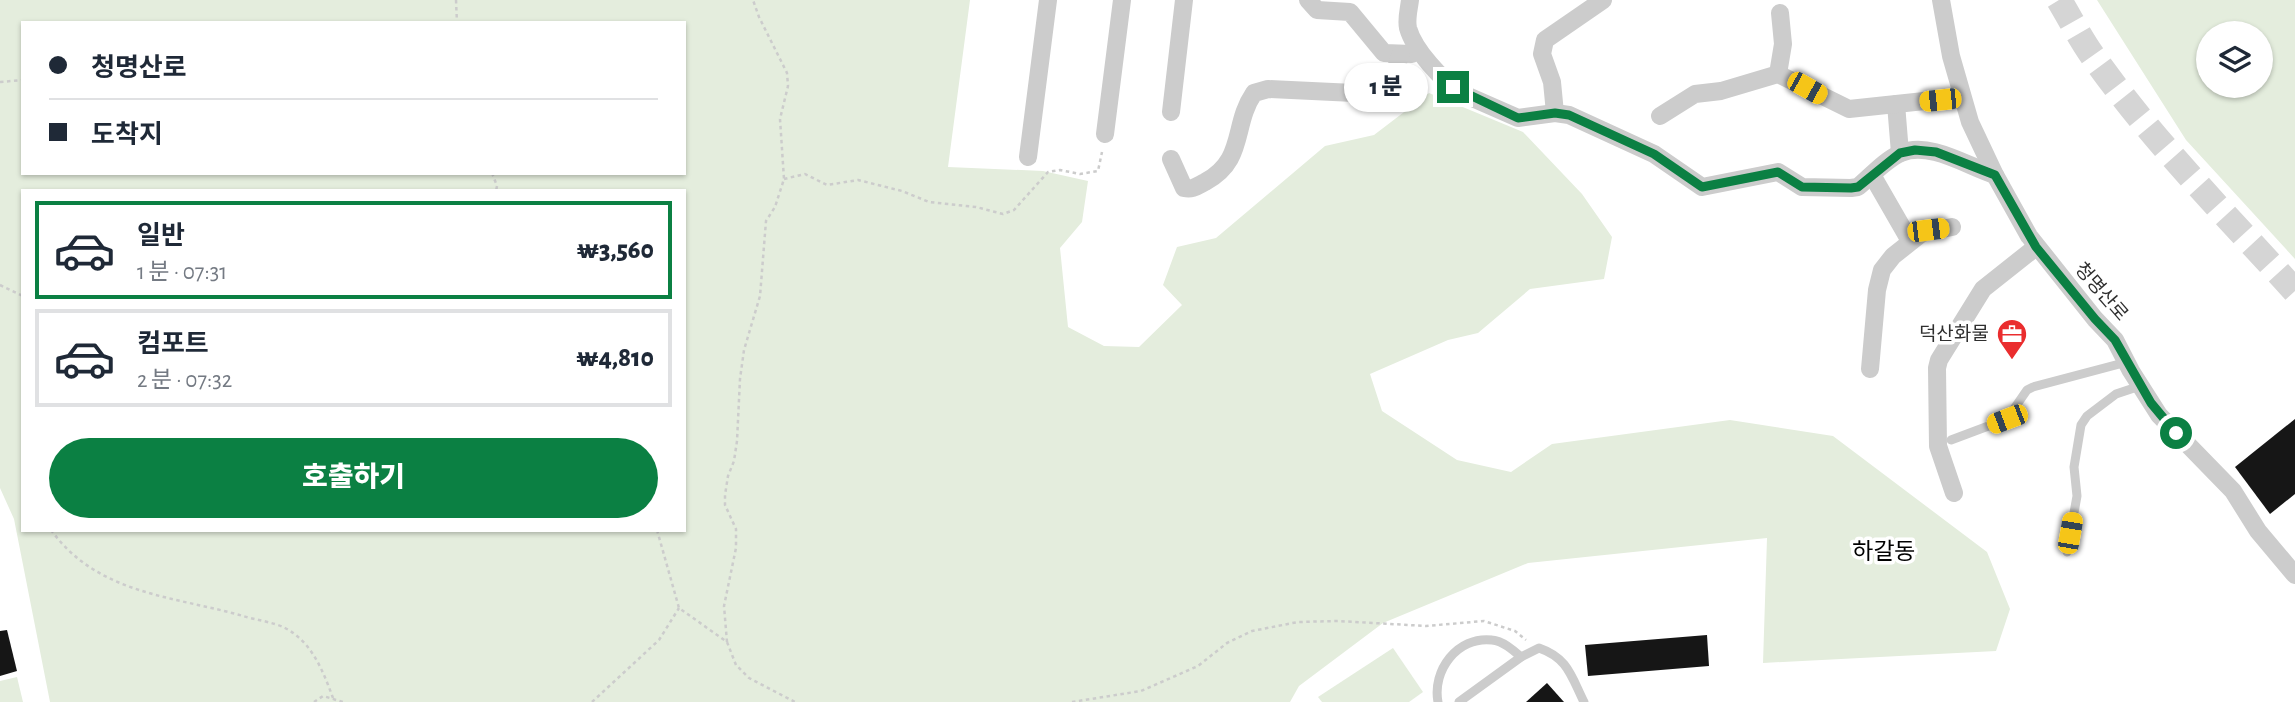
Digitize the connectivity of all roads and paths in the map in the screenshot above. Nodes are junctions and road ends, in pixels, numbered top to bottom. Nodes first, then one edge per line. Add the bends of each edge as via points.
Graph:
1 (456, 0) edge
2 (754, 0) edge
3 (1048, 0) edge
4 (1122, 0) edge
5 (1184, 0) edge
6 (1308, 0) edge
7 (1410, 0) edge
8 (1603, 0) edge
9 (1941, 0) edge
10 (1780, 13) dead end
11 (457, 21) edge
12 (1401, 54) junction
13 (1423, 54) junction
14 (1778, 74) junction
15 (21, 80) edge
16 (0, 82) edge
17 (1962, 97) junction
18 (1896, 104) junction
19 (1171, 112) dead end
20 (1555, 113) junction
21 (1660, 116) dead end
22 (1105, 134) joint
23 (1900, 153) junction
24 (1028, 158) dead end
25 (1171, 159) dead end
26 (1872, 175) junction
27 (1995, 175) junction
28 (784, 179) junction
29 (1952, 227) dead end
30 (1910, 241) junction
31 (2036, 247) junction
32 (0, 285) edge
33 (21, 295) edge
34 (2127, 362) junction
35 (1870, 369) dead end
36 (2140, 386) junction
37 (1951, 440) dead end
38 (1954, 493) dead end
39 (53, 532) edge
40 (658, 532) edge
41 (2067, 552) dead end
42 (2295, 575) edge
43 (679, 608) junction
44 (727, 642) junction
45 (1538, 648) junction
46 (1521, 657) junction
47 (332, 698) junction
48 (314, 702) edge
49 (343, 702) edge
50 (592, 702) edge
51 (795, 702) edge
52 (1072, 702) edge
53 (1438, 702) edge
54 (1459, 702) edge
55 (1584, 702) edge

1 - 11 path
2 - 28 path via 787,73 780,119
3 - 24 street
4 - 22 street
5 - 19 street
6 - 12 street via 1317,10 1349,12 1384,53
7 - 13 street via 1408,25
8 - 20 street via 1545,40 1542,54 1552,82
9 - 17 street, 청명산로
10 - 14 street via 1783,44
12 - 13 street
12 - 25 street via 1395,73 1375,94 1268,89 1254,93 1235,151 1216,176 1192,189 1184,188
13 - 20 street via 1453,87 1507,113 1524,119
14 - 18 street via 1849,109
14 - 21 street via 1695,94
15 - 16 path
17 - 18 street
17 - 27 street, 청명산로
18 - 23 street
20 - 26 street via 1569,115 1654,154 1702,187 1778,172 1802,187 1851,188
22 - 28 path via 1098,171 1048,172 1014,210 1003,214 929,202 858,180 827,185 805,174
23 - 26 street
23 - 27 street via 1936,152
26 - 30 street
27 - 31 street, 청명산로
28 - 44 path via 766,221 760,296 744,350 737,441 725,495 736,529 724,606
29 - 30 street via 1928,230
30 - 35 street via 1880,277
31 - 34 street, 청명산로 via 2115,340
31 - 38 street via 1983,289 1939,360 1937,435
32 - 33 path
34 - 36 street, 청명산로
34 - 37 lane via 2032,387 2007,419
36 - 41 lane via 2116,394 2082,420 2074,467 2077,496
36 - 42 street, 청명산로 via 2159,415 2233,491 2258,531
39 - 47 path via 76,558 112,580 160,598 285,628 319,661
40 - 43 path
43 - 44 path
43 - 50 path via 659,640
44 - 51 path via 736,666 749,678
45 - 46 lane
45 - 52 path via 1515,631 1484,621 1426,626 1298,622 1252,631 1227,643 1198,666 1140,691
45 - 55 lane via 1554,653 1565,664
46 - 53 lane via 1493,640 1464,647 1451,655 1440,671
46 - 54 lane
47 - 48 path via 323,696
47 - 49 path

